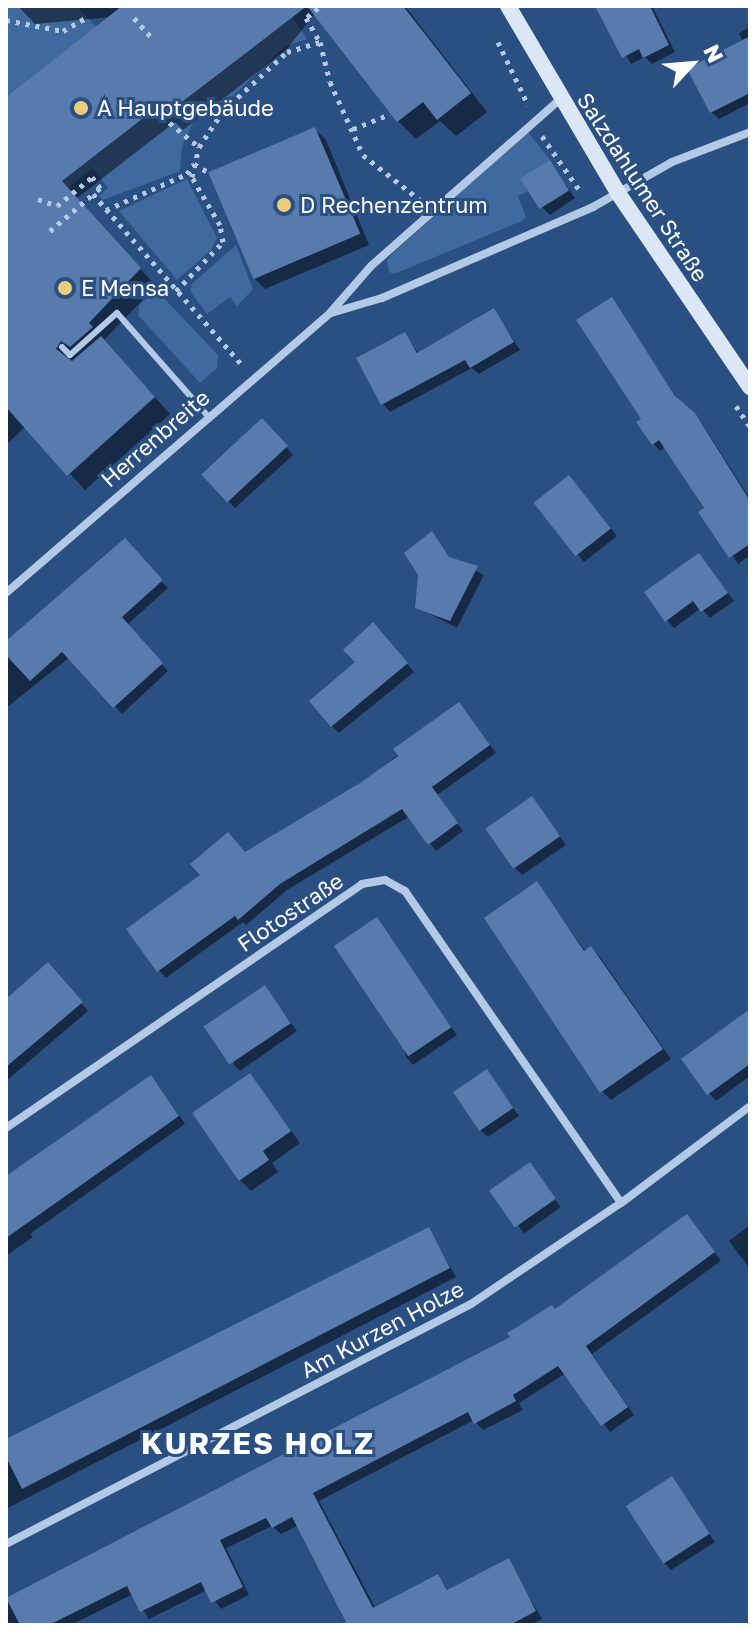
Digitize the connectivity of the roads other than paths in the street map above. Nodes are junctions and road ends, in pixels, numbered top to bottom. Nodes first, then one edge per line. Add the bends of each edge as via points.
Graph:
1 (508, 6) edge
2 (559, 100) junction
3 (750, 132) edge
4 (618, 193) junction
5 (330, 313) junction
6 (62, 347) dead end
7 (750, 387) edge
8 (207, 415) junction
9 (6, 593) edge
10 (750, 1106) edge
11 (6, 1128) edge
12 (621, 1203) junction
13 (6, 1544) edge

1 - 2 main road, Salzdahlumer Straße
2 - 4 main road, Salzdahlumer Straße
2 - 5 street, Herrenbreite via 371,266
3 - 4 street, Herrenbreite via 672,162
4 - 5 street, Herrenbreite via 382,298
4 - 7 main road, Salzdahlumer Straße
5 - 8 street, Herrenbreite
6 - 8 lane via 70,355 117,313
8 - 9 street, Herrenbreite
10 - 12 street, Am Kurzen Holze
11 - 12 street, Flotostraße via 362,884 385,880 405,891
12 - 13 street, Am Kurzen Holze via 471,1304

